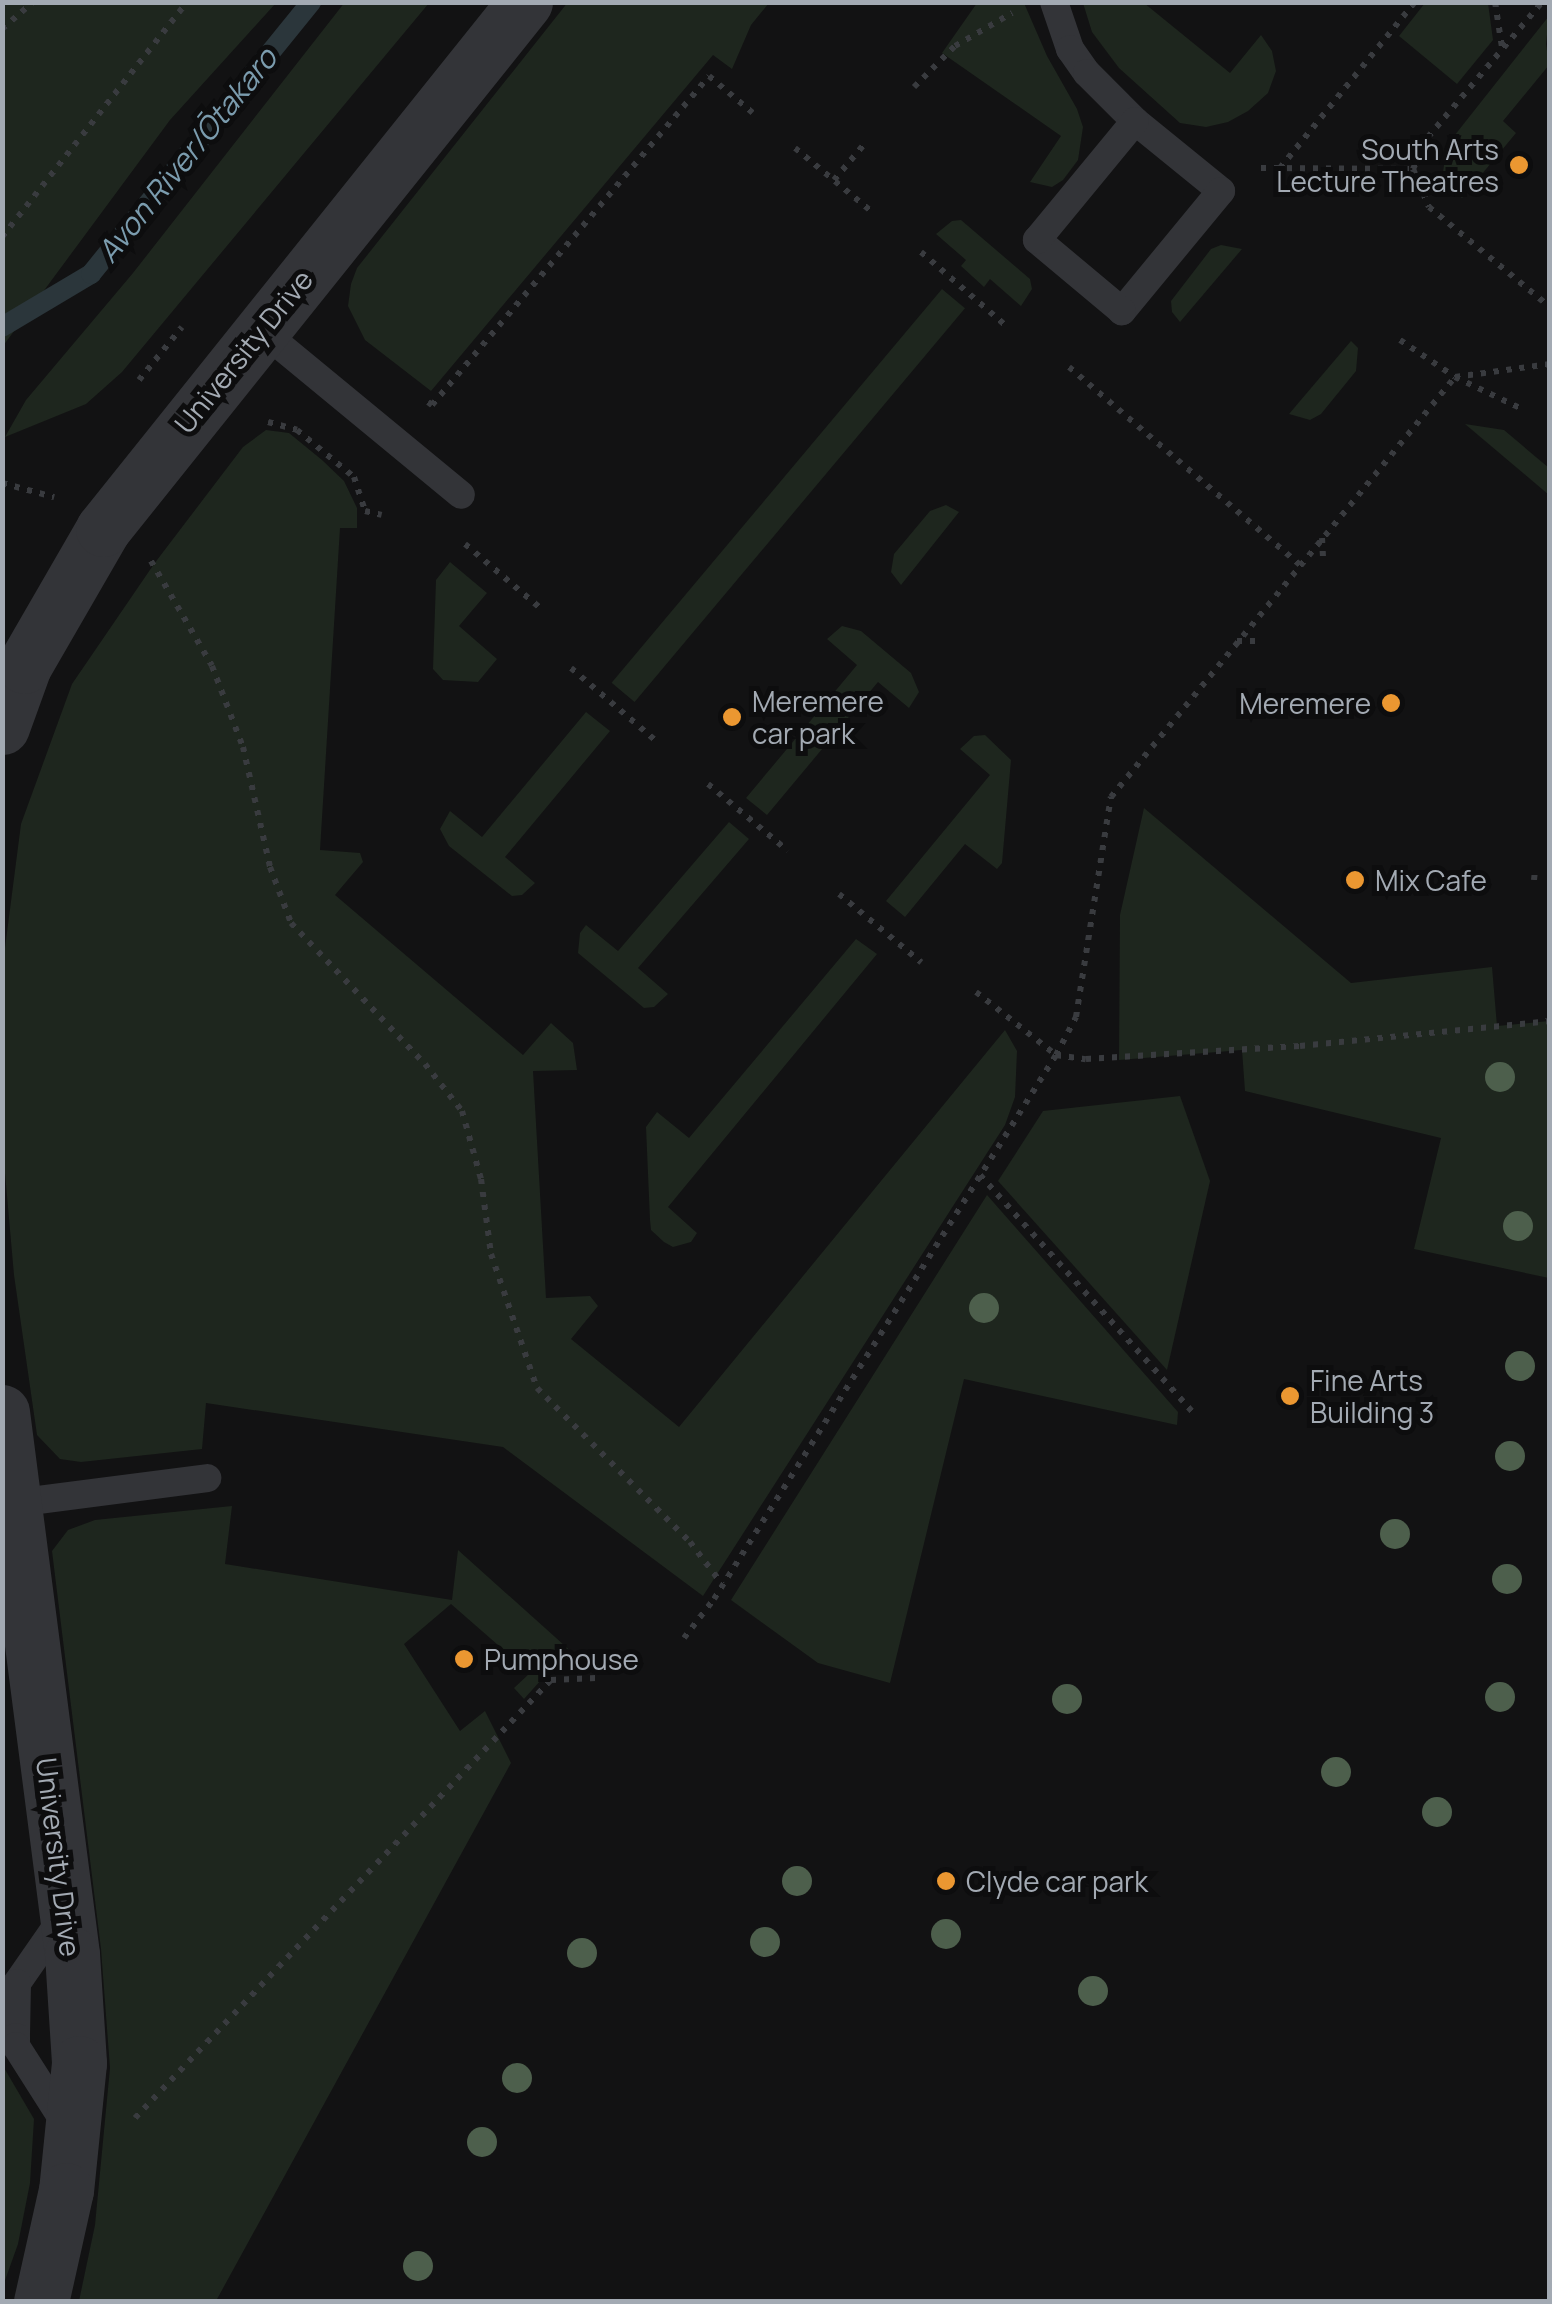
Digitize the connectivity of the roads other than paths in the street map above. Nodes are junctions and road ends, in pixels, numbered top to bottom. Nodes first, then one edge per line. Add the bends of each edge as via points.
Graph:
1 (525, 2) edge
2 (1054, 2) edge
3 (1135, 121) junction
4 (261, 330) junction
5 (461, 495) dead end
6 (2, 727) edge
7 (2, 1412) edge
8 (207, 1478) dead end
9 (14, 1503) junction
10 (41, 2302) edge

1 - 4 street, University Drive
2 - 3 lane via 1070,49
3 - 3 lane via 1221,191 1122,310 1037,240
4 - 5 lane
4 - 6 street, University Drive via 103,529 24,666
7 - 9 street, University Drive
8 - 9 lane
9 - 10 street, University Drive via 66,1913 78,2063 66,2190

